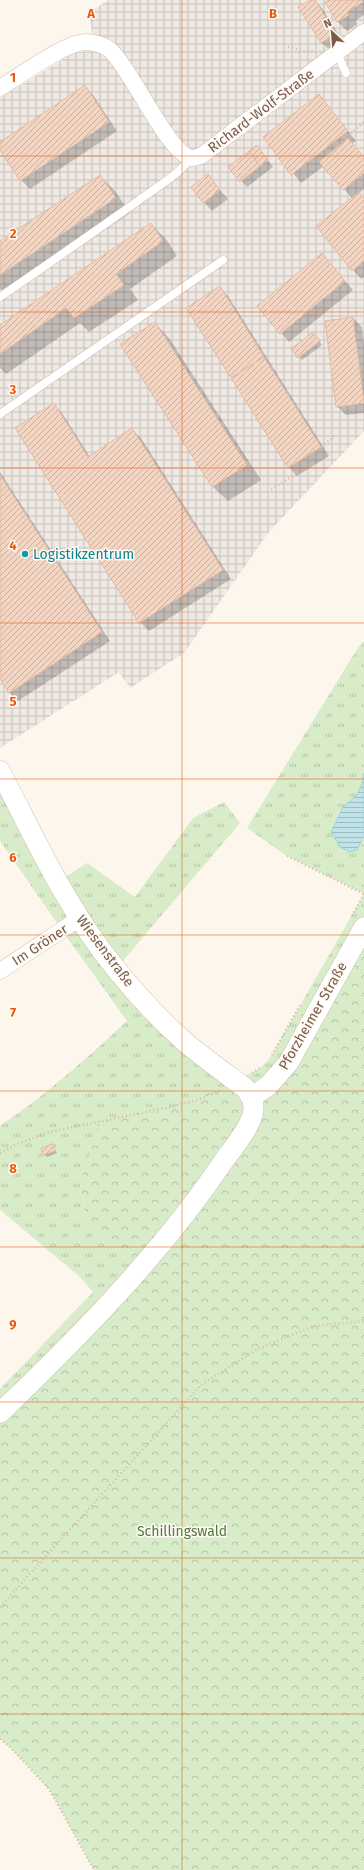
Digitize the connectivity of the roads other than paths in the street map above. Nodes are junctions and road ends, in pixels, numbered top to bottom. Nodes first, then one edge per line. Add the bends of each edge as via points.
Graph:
1 (364, 32) edge
2 (331, 58) junction
3 (346, 73) dead end
4 (0, 88) edge
5 (191, 158) junction
6 (223, 260) dead end
7 (0, 297) edge
8 (0, 414) edge
9 (0, 771) edge
10 (80, 918) junction
11 (356, 925) edge
12 (0, 971) edge
13 (252, 1097) junction
14 (0, 1413) edge

1 - 2 street, Richard-Wolf-Straße
2 - 3 lane
2 - 5 street, Richard-Wolf-Straße via 201,156
4 - 5 street, Richard-Wolf-Straße via 68,46 85,42 97,44 109,49 169,137 182,153
5 - 7 lane via 185,166
6 - 8 lane
9 - 10 street, Wiesenstraße via 58,882
10 - 12 street, Im Gröner
10 - 13 street, Wiesenstraße via 116,969 147,1004 185,1042 245,1088
11 - 13 street, Pforzheimer Straße via 289,1062 269,1085
13 - 14 street via 253,1114 244,1132 210,1181 144,1265 67,1348

